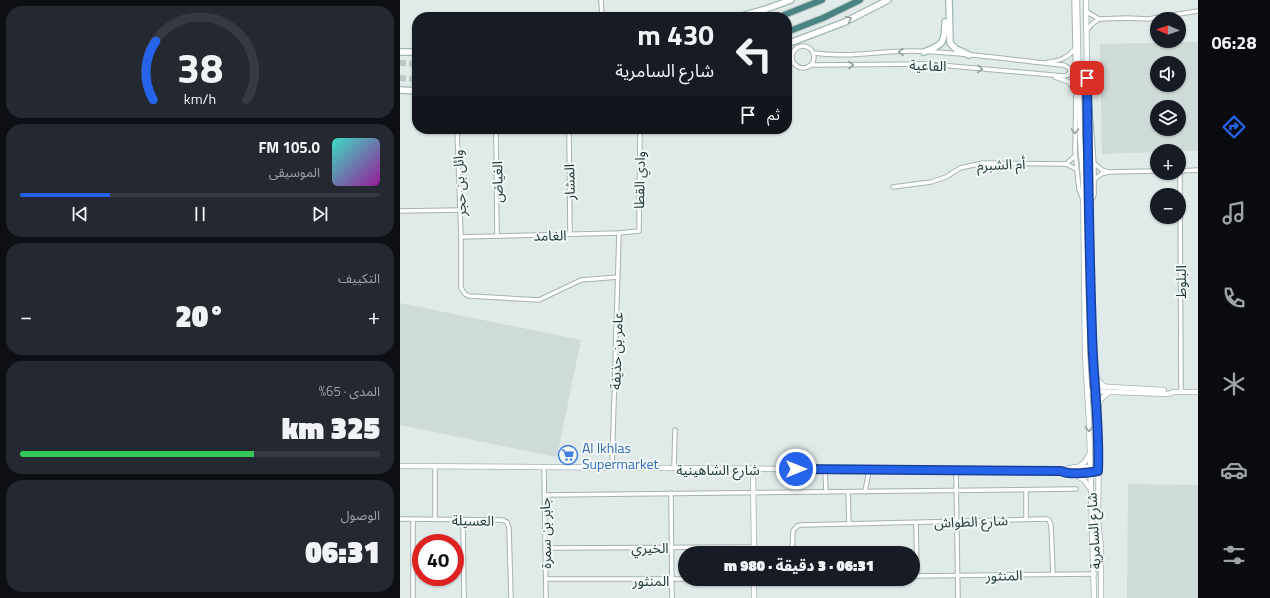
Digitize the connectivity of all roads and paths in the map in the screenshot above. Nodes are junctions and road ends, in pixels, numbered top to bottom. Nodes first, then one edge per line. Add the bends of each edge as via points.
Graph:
1 (601, 0) edge
2 (791, 0) edge
3 (822, 0) edge
4 (860, 0) edge
5 (888, 0) edge
6 (945, 0) edge
7 (948, 0) edge
8 (1076, 0) edge
9 (1086, 0) edge
10 (1198, 11) edge
11 (602, 12) edge
12 (756, 12) edge
13 (792, 12) edge
14 (1087, 12) junction
15 (1099, 20) junction
16 (792, 30) edge
17 (1087, 30) junction
18 (792, 42) edge
19 (1075, 49) junction
20 (400, 52) edge
21 (412, 52) edge
22 (924, 52) junction
23 (814, 53) junction
24 (792, 54) joint
25 (969, 55) junction
26 (1037, 62) junction
27 (793, 63) joint
28 (812, 65) junction
29 (1044, 75) junction
30 (400, 90) edge
31 (412, 91) edge
32 (1076, 92) junction
33 (1088, 95) junction
34 (456, 134) edge
35 (496, 134) edge
36 (569, 134) edge
37 (640, 134) edge
38 (1075, 156) junction
39 (1066, 164) junction
40 (1094, 164) junction
41 (1076, 169) junction
42 (1198, 170) edge
43 (1150, 171) edge
44 (1186, 171) edge
45 (1109, 172) junction
46 (1094, 180) junction
47 (1179, 180) edge
48 (893, 187) dead end
49 (1083, 200) junction
50 (1089, 206) junction
51 (460, 210) junction
52 (400, 211) edge
53 (639, 231) joint
54 (619, 233) junction
55 (570, 234) junction
56 (498, 236) junction
57 (461, 237) junction
58 (1090, 264) junction
59 (1083, 265) junction
60 (618, 277) junction
61 (1094, 372) junction
62 (1105, 387) junction
63 (1087, 388) junction
64 (1095, 389) junction
65 (1109, 392) junction
66 (1173, 392) junction
67 (1181, 392) junction
68 (1198, 392) edge
69 (1098, 422) junction
70 (675, 430) dead end
71 (1090, 451) junction
72 (400, 466) edge
73 (435, 467) junction
74 (544, 467) junction
75 (612, 468) junction
76 (674, 468) junction
77 (1076, 468) junction
78 (754, 469) junction
79 (825, 470) junction
80 (869, 470) junction
81 (1090, 470) junction
82 (956, 471) junction
83 (1061, 471) junction
84 (1098, 471) junction
85 (1070, 473) junction
86 (1091, 489) junction
87 (1026, 490) junction
88 (1076, 490) dead end
89 (957, 491) junction
90 (826, 492) junction
91 (848, 492) junction
92 (865, 492) junction
93 (671, 493) junction
94 (754, 494) junction
95 (545, 495) junction
96 (400, 519) edge
97 (435, 519) junction
98 (463, 519) junction
99 (1026, 519) junction
100 (413, 520) junction
101 (958, 521) junction
102 (916, 522) junction
103 (849, 524) junction
104 (754, 546) edge
105 (792, 546) edge
106 (916, 546) edge
107 (672, 547) junction
108 (678, 547) edge
109 (545, 548) junction
110 (1053, 574) junction
111 (1095, 574) junction
112 (920, 576) edge
113 (958, 576) junction
114 (546, 579) junction
115 (672, 580) junction
116 (678, 580) edge
117 (754, 586) edge
118 (413, 598) edge
119 (464, 598) edge
120 (511, 598) edge
121 (546, 598) edge
122 (672, 598) edge
123 (754, 598) edge
124 (958, 598) edge
125 (1094, 598) edge
126 (1101, 598) edge

1 - 11 street
2 - 12 main road
3 - 13 highway
4 - 16 highway
18 -> 5 main road via 845,22
6 - 22 main road via 944,40 937,47
7 - 25 main road via 950,43
8 - 19 street, شارع السامرية
8 - 49 street, شارع السامرية
9 - 14 street, شارع السامرية
10 - 15 street via 1148,19
14 - 15 street
14 - 17 street, شارع السامرية
15 - 17 street
17 - 33 street, شارع السامرية
19 - 26 street, القاعية via 1062,60
19 - 32 street, شارع السامرية
20 - 21 main road
22 -> 23 street, القاعية via 835,55
22 - 25 street, القاعية
23 - 24 street via 812,49 803,46 798,47
23 - 28 street
24 - 27 street
25 - 26 street, القاعية
26 - 29 street, القاعية via 1066,66 1070,70 1066,75
27 - 28 street via 802,69
28 -> 29 street, القاعية via 929,64
29 - 32 street, القاعية via 1064,79
30 - 31 main road
32 -> 38 street, شارع السامرية
33 - 40 street, شارع السامرية
33 - 50 street, شارع السامرية
34 - 51 street, وائل بن حجر
35 - 56 street, الغياض
36 - 55 street, المشار
37 - 53 street, وادي القطا
38 - 39 street
38 - 41 street, شارع السامرية
39 - 41 street, أم الشبرم
39 - 48 street, أم الشبرم via 983,162 960,168 946,177 931,182
40 - 45 street
40 - 46 street, شارع السامرية
41 - 49 street, شارع السامرية
42 - 44 street
43 - 45 street
45 - 46 street via 1100,174
46 - 50 street, شارع السامرية via 1094,195
47 - 67 street, البلوط
49 - 59 street, شارع السامرية
50 - 58 street, شارع السامرية
51 - 52 street
51 - 57 street, وائل بن حجر
53 - 54 street, الغامد
54 - 55 street, الغامد
54 - 60 street, عامر بن حذيفة
55 - 56 street, الغامد
56 - 57 street, الغامد
57 - 60 street, وائل بن حجر via 461,288 469,296 539,300 581,280
58 - 59 street
58 - 61 street, شارع السامرية
59 - 63 street, شارع السامرية
60 - 75 street, عامر بن حذيفة
61 - 62 street
61 - 64 street, شارع السامرية
62 - 64 street
62 - 66 street
63 - 64 street
63 -> 71 street, شارع السامرية
64 - 65 street
64 - 69 street, شارع السامرية
65 - 66 street
65 - 69 street via 1099,402
66 - 67 street
67 - 68 street
69 - 84 street, شارع السامرية
70 - 76 street
71 - 77 street via 1086,461
71 - 81 street, شارع السامرية
72 - 73 street, شارع الشاهينية
73 - 74 street, شارع الشاهينية
73 - 97 street, العسيلة
74 - 75 street, شارع الشاهينية
74 - 95 street, جابر بن سمرة
75 - 76 street, شارع الشاهينية
76 - 78 street, شارع الشاهينية
77 - 81 street, شارع الشاهينية
77 - 83 street, شارع الشاهينية
78 - 79 street, شارع الشاهينية
78 - 94 street
79 - 80 street, شارع الشاهينية
79 - 90 street
80 - 82 street, شارع الشاهينية
80 - 92 street
81 - 84 street, شارع الشاهينية
81 - 85 street, شارع الشاهينية
81 - 86 street, شارع السامرية
82 - 83 street, شارع الشاهينية
82 - 89 street
83 - 85 street, شارع الشاهينية
84 - 126 street, شارع السامرية
85 - 86 street via 1084,480
86 - 111 street, شارع السامرية
87 - 88 street, شارع الشاهينية
87 - 89 street, شارع الشاهينية
87 - 99 street, شارع الطواش
89 - 92 street, شارع الشاهينية
89 - 101 street
90 - 91 street, شارع الشاهينية
90 - 94 street, شارع الشاهينية
91 - 92 street, شارع الشاهينية
91 - 103 street
93 - 94 street, شارع الشاهينية
93 - 95 street, شارع الشاهينية
93 - 107 street
94 - 104 street
95 - 109 street, جابر بن سمرة
96 - 100 street, العسيلة
97 - 98 street, العسيلة
97 - 100 street, العسيلة
98 - 119 street
98 - 120 street, العسيلة via 507,522
99 - 101 street, شارع الطواش
99 - 110 street, شارع الطواش via 1046,519 1050,522
100 - 118 street
101 - 102 street, شارع الطواش
101 - 113 street
102 - 103 street, شارع الطواش
102 - 106 street, شارع الطواش
103 - 105 street, شارع الطواش via 798,526 793,531
107 - 108 street, الخيري
107 - 109 street, الخيري
107 - 115 street
109 - 114 street, جابر بن سمرة
110 - 111 street, المنثور
110 - 113 street, المنثور
111 - 125 street, شارع السامرية
112 - 113 street, المنثور
113 - 124 street
114 - 115 street, المنثور
114 - 121 street, جابر بن سمرة
115 - 116 street, المنثور
115 - 122 street
117 - 123 street

